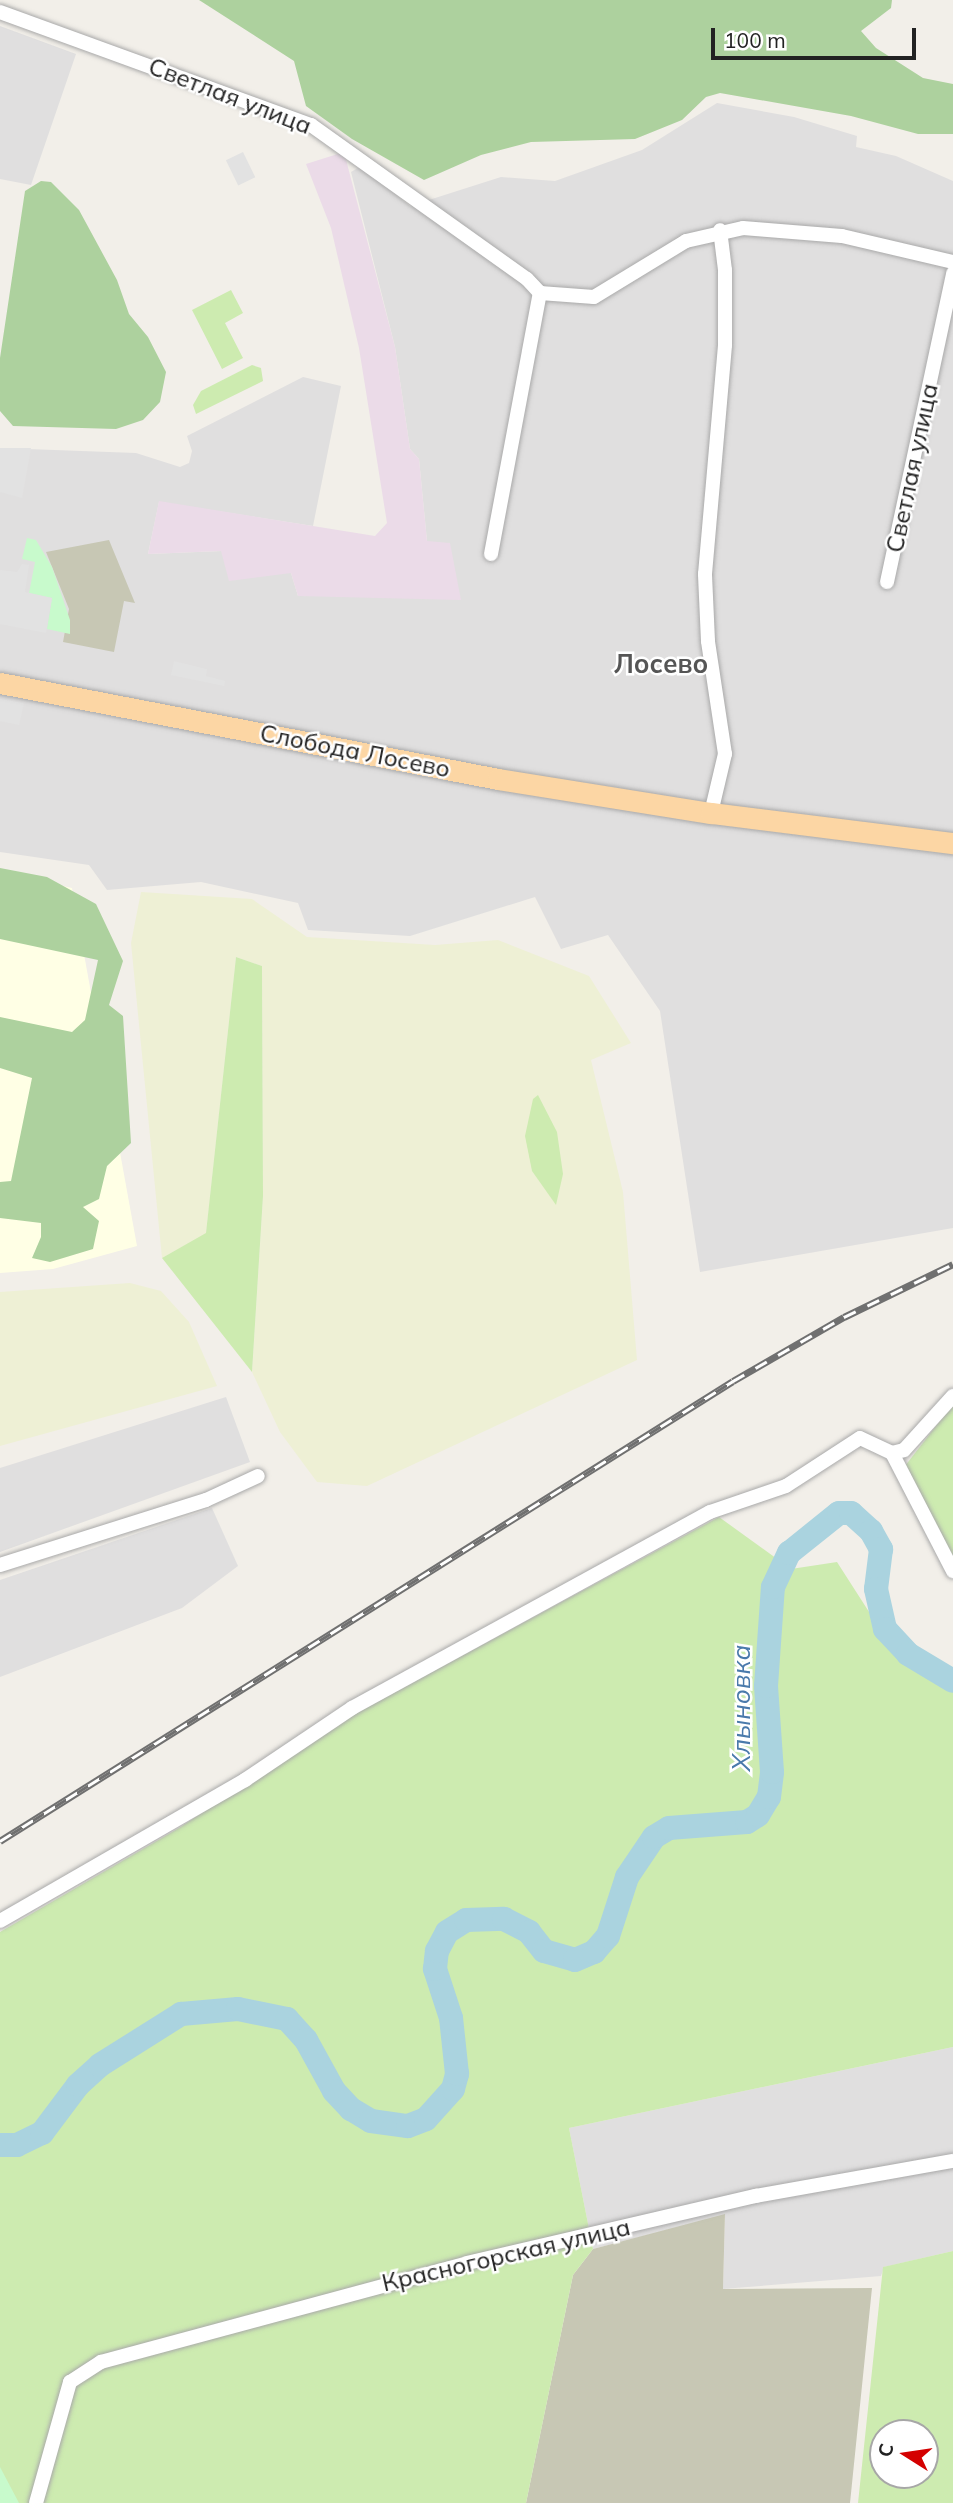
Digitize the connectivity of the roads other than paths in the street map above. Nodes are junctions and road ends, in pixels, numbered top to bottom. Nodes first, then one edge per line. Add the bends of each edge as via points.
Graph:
1 (0, 12) edge
2 (720, 230) junction
3 (953, 262) edge
4 (953, 273) edge
5 (540, 293) junction
6 (491, 555) dead end
7 (887, 582) dead end
8 (0, 683) edge
9 (711, 813) junction
10 (953, 843) edge
11 (953, 1396) edge
12 (892, 1453) junction
13 (258, 1476) dead end
14 (0, 1565) edge
15 (953, 1571) edge
16 (0, 1921) edge
17 (953, 2161) edge
18 (36, 2503) edge

1 - 5 street, Светлая улица via 311,125 527,279
2 - 3 street via 832,235
2 - 5 street via 686,241 594,297
2 - 9 street via 725,345 705,573 708,641 725,754
4 - 7 street, Светлая улица
5 - 6 street
8 - 9 main road, Слобода Лосево via 481,776
9 - 10 main road, Слобода Лосево
11 - 12 street via 912,1444
12 - 15 street
12 - 16 street via 860,1438 786,1486 710,1513 352,1708 245,1780
13 - 14 street via 206,1500
17 - 18 street, Красногорская улица via 756,2196 374,2286 101,2362 69,2382

